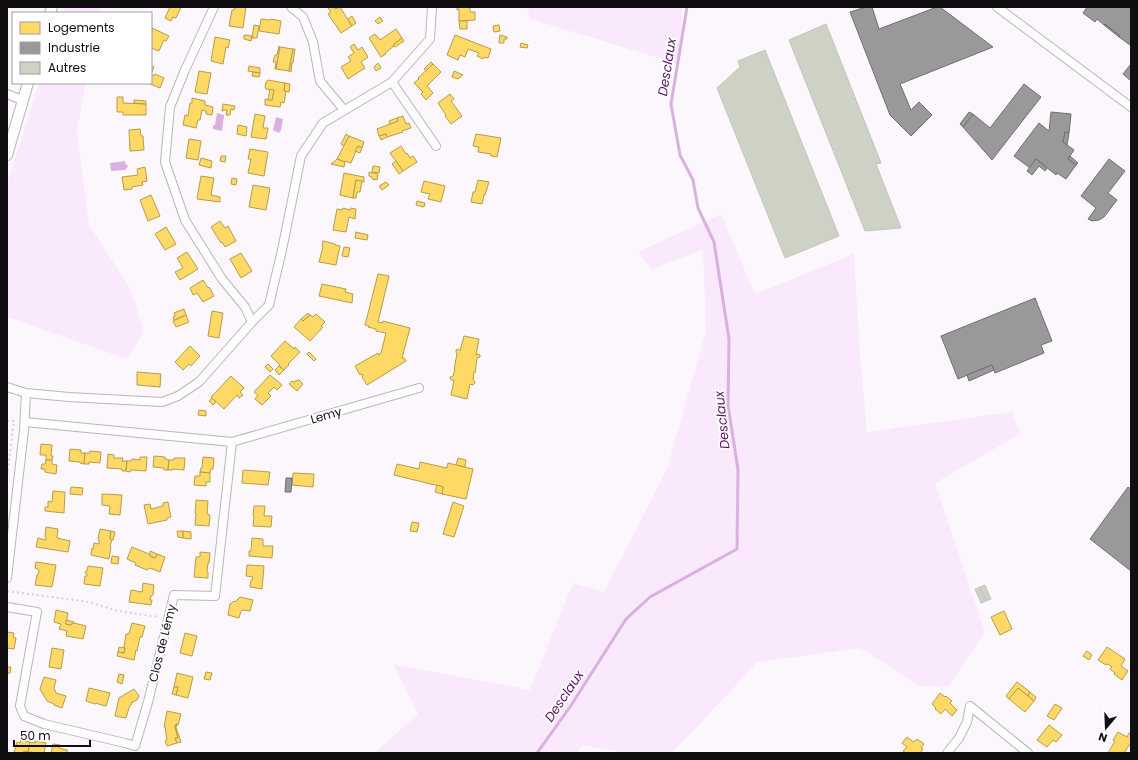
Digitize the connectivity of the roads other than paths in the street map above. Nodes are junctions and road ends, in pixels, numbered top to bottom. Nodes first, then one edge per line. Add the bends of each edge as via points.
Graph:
1 (214, 7) edge
2 (291, 7) edge
3 (432, 7) edge
4 (997, 7) edge
5 (392, 82) junction
6 (28, 84) edge
7 (7, 94) edge
8 (22, 100) junction
9 (1131, 107) edge
10 (344, 110) junction
11 (436, 146) dead end
12 (7, 155) edge
13 (252, 322) junction
14 (7, 386) edge
15 (419, 388) dead end
16 (26, 393) junction
17 (25, 422) junction
18 (232, 442) junction
19 (7, 578) edge
20 (7, 607) edge
21 (947, 753) edge
22 (1028, 753) edge

1 - 13 street via 170,107 165,162 185,220 222,279 245,307
2 - 10 street via 303,17 313,42 320,81
3 - 5 street via 430,39
4 - 9 street
5 - 10 street
5 - 11 street
6 - 8 street
7 - 8 street
8 - 12 street
10 - 13 street via 323,123 301,156 269,305
13 - 16 street via 199,382 178,396 162,402
14 - 16 street
15 - 18 street, Lemy
16 - 17 street
17 - 18 street
17 - 19 street
18 - 20 street, Clos de Lémy via 215,596 174,595 135,746 44,724 24,716 20,706 37,612
21 - 22 street via 959,738 970,706

